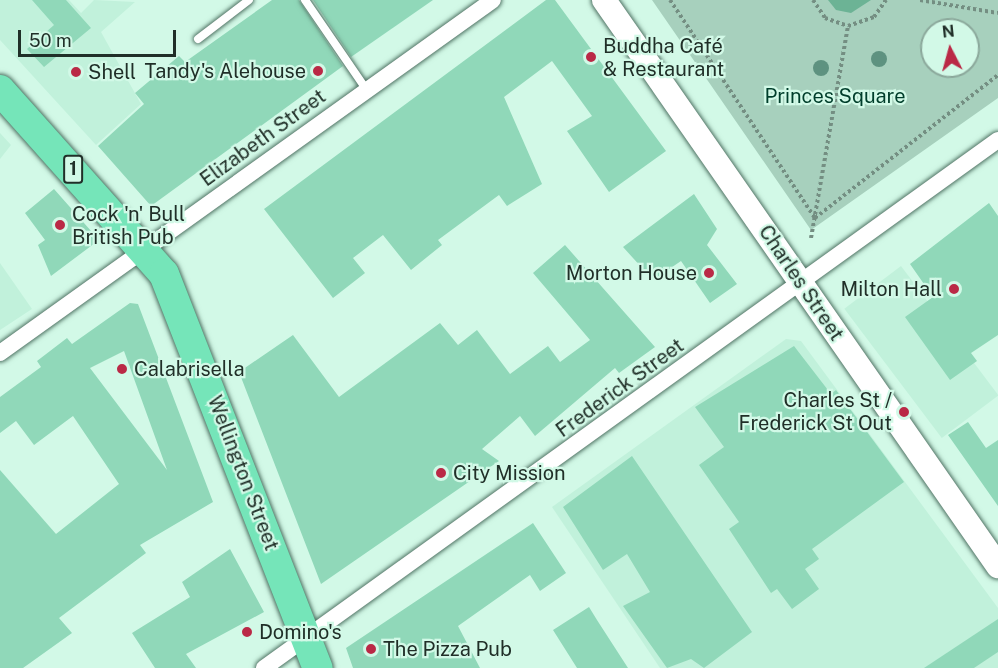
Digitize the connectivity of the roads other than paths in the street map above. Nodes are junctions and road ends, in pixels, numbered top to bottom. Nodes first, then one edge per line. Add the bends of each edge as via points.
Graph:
1 (305, 0) edge
2 (493, 0) edge
3 (604, 0) edge
4 (243, 2) edge
5 (198, 39) dead end
6 (366, 89) junction
7 (0, 90) edge
8 (998, 140) edge
9 (145, 247) junction
10 (801, 282) junction
11 (0, 353) edge
12 (998, 566) edge
13 (307, 638) junction
14 (264, 668) edge
15 (318, 668) edge

1 - 6 lane
2 - 6 street, Elizabeth Street
3 - 10 street, Charles Street
4 - 5 lane
6 - 9 street, Elizabeth Street
7 - 9 highway, Wellington Street / 1
8 - 10 street, Frederick Street
9 - 11 street, Elizabeth Street
9 - 13 highway, Wellington Street / 1 via 172,294
10 - 12 street, Charles Street
10 - 13 street, Frederick Street
13 - 14 street, Frederick Street
13 - 15 highway, Wellington Street / 1

